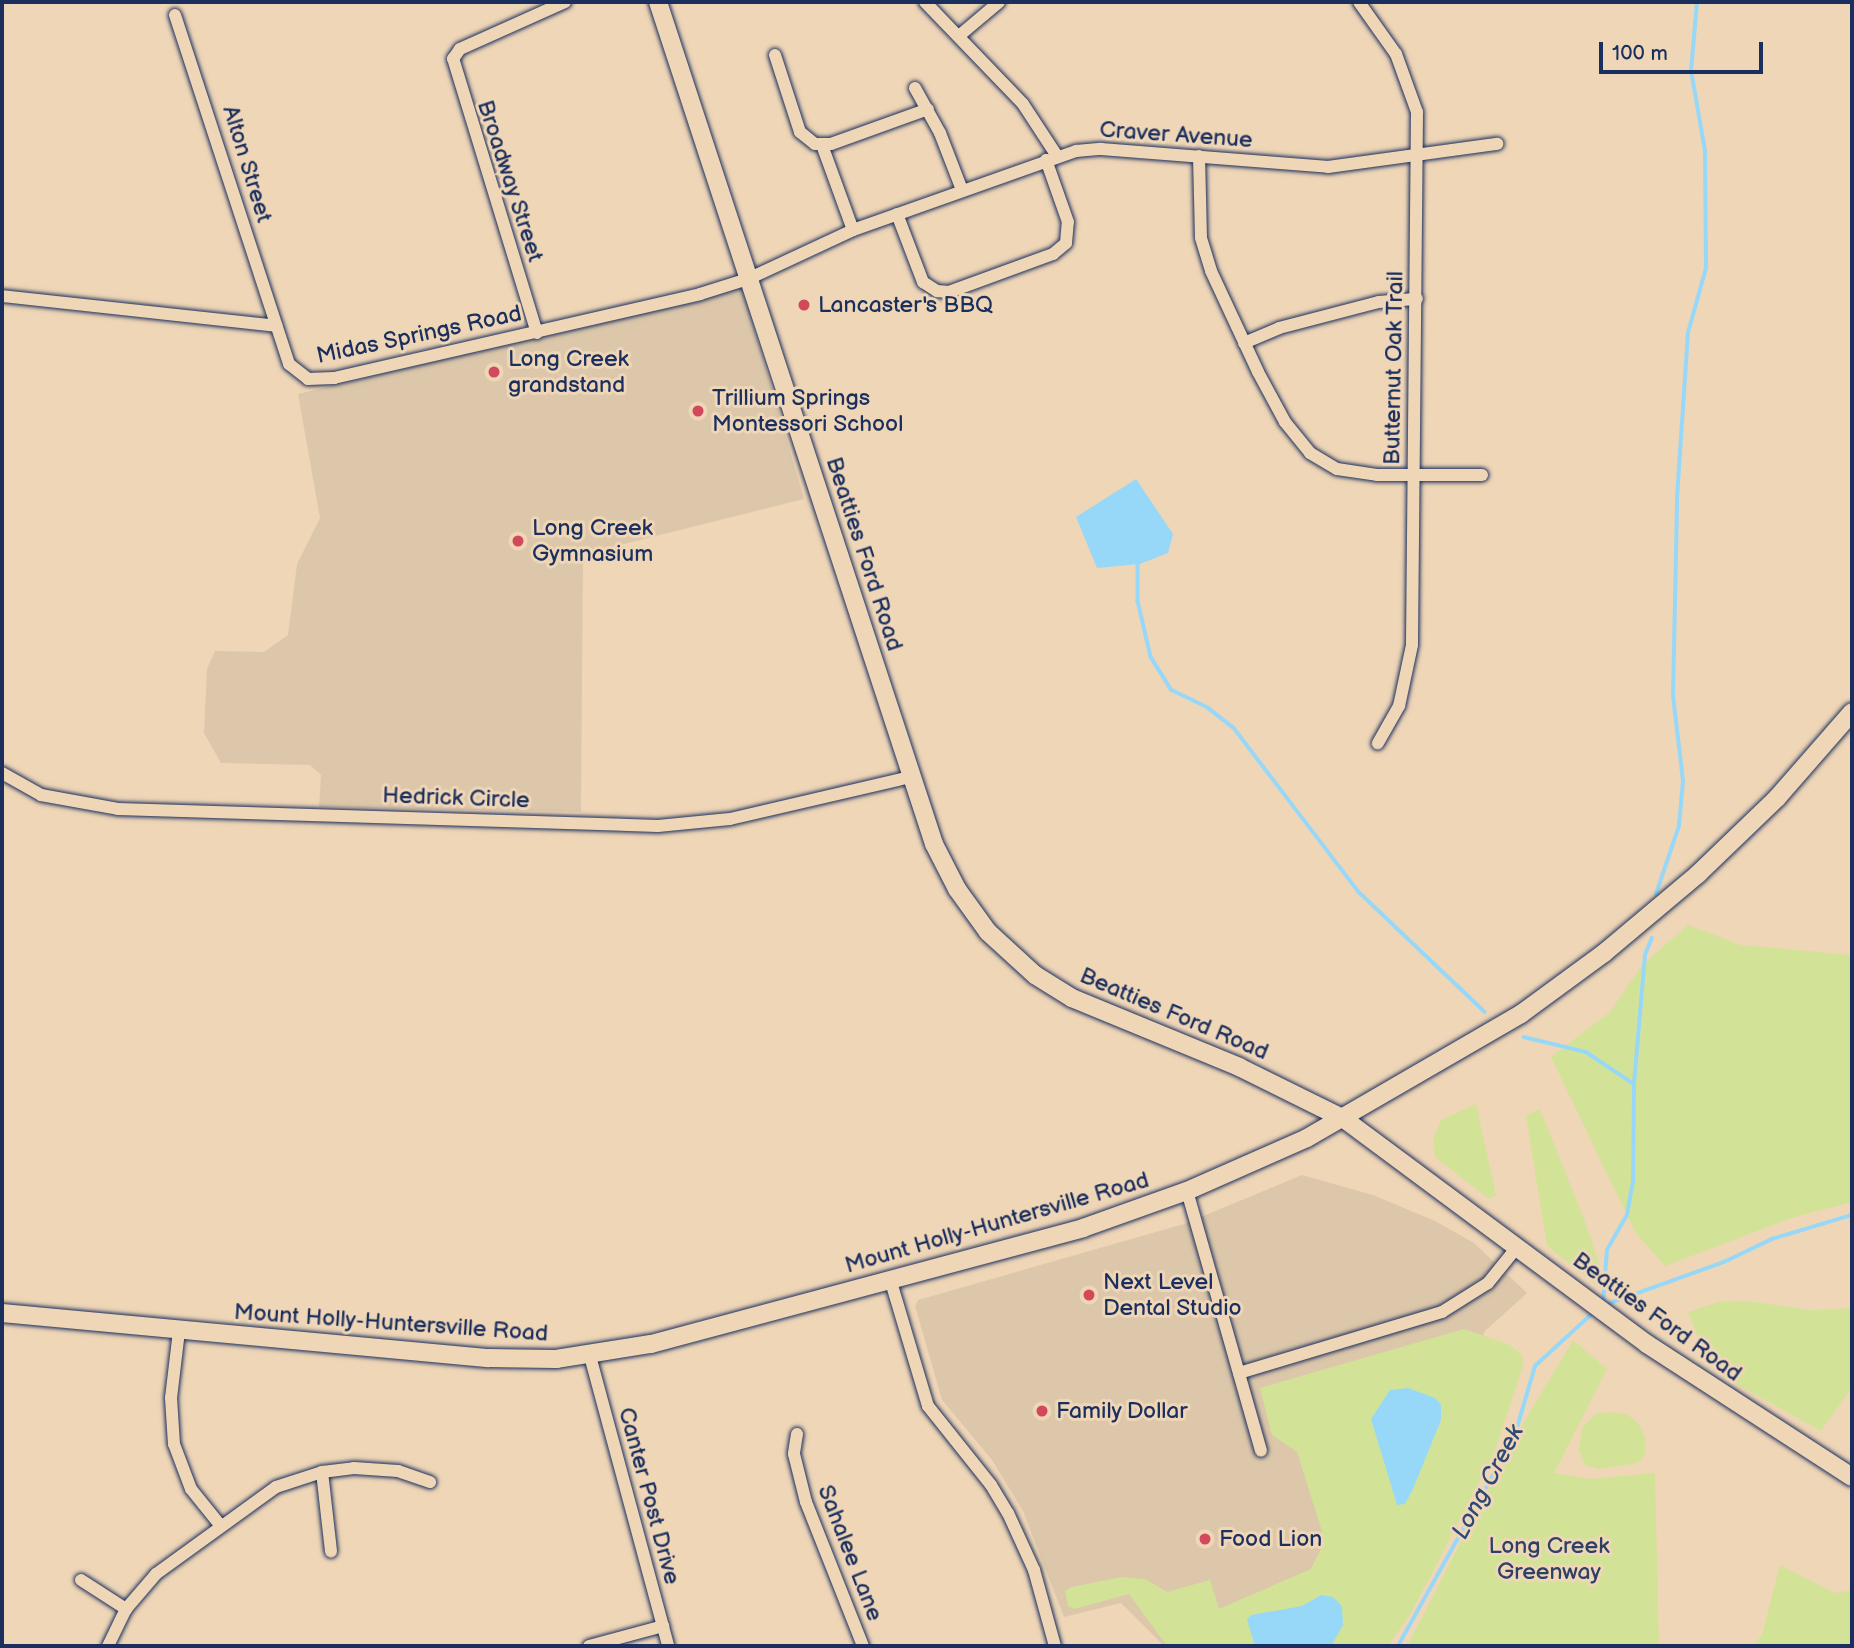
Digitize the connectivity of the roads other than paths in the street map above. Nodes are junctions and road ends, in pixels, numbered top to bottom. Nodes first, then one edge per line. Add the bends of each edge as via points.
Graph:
1 (565, 2) edge
2 (658, 2) edge
3 (925, 2) edge
4 (999, 2) edge
5 (1359, 2) edge
6 (176, 15) dead end
7 (960, 35) junction
8 (775, 55) dead end
9 (915, 88) dead end
10 (928, 109) junction
11 (1497, 144) dead end
12 (822, 145) junction
13 (1199, 156) junction
14 (1051, 158) junction
15 (1417, 158) junction
16 (962, 190) junction
17 (897, 214) junction
18 (853, 230) junction
19 (748, 279) junction
20 (2, 296) edge
21 (1417, 299) junction
22 (276, 326) junction
23 (537, 333) junction
24 (1244, 343) junction
25 (1413, 474) junction
26 (1482, 475) dead end
27 (1852, 712) edge
28 (1378, 743) dead end
29 (2, 773) edge
30 (911, 777) junction
31 (1344, 1119) junction
32 (1187, 1191) junction
33 (1518, 1246) junction
34 (891, 1282) junction
35 (2, 1313) edge
36 (178, 1331) junction
37 (590, 1356) junction
38 (1238, 1373) junction
39 (797, 1434) dead end
40 (1261, 1451) dead end
41 (323, 1472) junction
42 (1852, 1477) edge
43 (430, 1482) dead end
44 (219, 1525) junction
45 (331, 1551) dead end
46 (81, 1580) dead end
47 (126, 1609) junction
48 (663, 1626) junction
49 (108, 1646) edge
50 (589, 1646) edge
51 (668, 1646) edge
52 (863, 1646) edge
53 (1055, 1646) edge

1 - 23 street, Broadway Street via 455,53 455,76
2 - 19 main road, Beatties Ford Road
3 - 7 street
4 - 7 street
5 - 15 street, Butternut Oak Trail via 1379,26 1409,81 1417,112
6 - 22 street, Alton Street
7 - 14 street via 1023,104
8 - 12 street via 800,132
9 - 10 street
10 - 12 street
10 - 16 street
11 - 15 street, Craver Avenue
12 - 18 street
13 - 14 street, Craver Avenue via 1101,149
13 - 15 street, Craver Avenue via 1328,167
13 - 24 street via 1201,238
14 - 16 street, Craver Avenue
14 - 17 street via 1068,222 1066,243 1053,254 945,292 929,288 919,275
15 - 21 street, Butternut Oak Trail
16 - 17 street, Craver Avenue
17 - 18 street, Craver Avenue
18 - 19 street, Craver Avenue
19 - 23 street, Midas Springs Road
19 - 30 main road, Beatties Ford Road
20 - 22 street
21 - 24 street via 1379,302 1279,328
21 - 25 street, Butternut Oak Trail
22 - 23 street, Midas Springs Road via 292,369 308,379 334,378
24 - 25 street via 1285,422 1310,453 1337,469
25 - 26 street
25 - 28 street, Butternut Oak Trail via 1410,665 1399,706
27 - 31 main road, Mount Holly-Huntersville Road via 1747,827 1604,953 1462,1051
29 - 30 street, Hedrick Circle via 54,799 118,809 658,826 730,819
30 - 31 main road, Beatties Ford Road via 934,844 957,890 988,932 1035,975 1095,1009 1239,1067
31 - 32 main road, Mount Holly-Huntersville Road
31 - 33 main road, Beatties Ford Road
32 - 34 main road, Mount Holly-Huntersville Road via 1083,1228
32 - 38 street
33 - 38 street via 1488,1283 1442,1312
33 - 42 main road, Beatties Ford Road via 1631,1331
34 - 37 main road, Mount Holly-Huntersville Road
34 - 53 street via 928,1406 1008,1513 1042,1592
35 - 36 main road, Mount Holly-Huntersville Road
36 - 37 main road, Mount Holly-Huntersville Road via 489,1358
36 - 44 street via 171,1398 174,1444 191,1489
37 - 48 street, Canter Post Drive
38 - 40 street
39 - 52 street, Sahalee Lane via 794,1454 806,1503
41 - 43 street via 374,1468
41 - 44 street via 276,1487
41 - 45 street
44 - 47 street via 156,1574
46 - 47 street
47 - 49 street
48 - 50 street
48 - 51 street, Canter Post Drive

